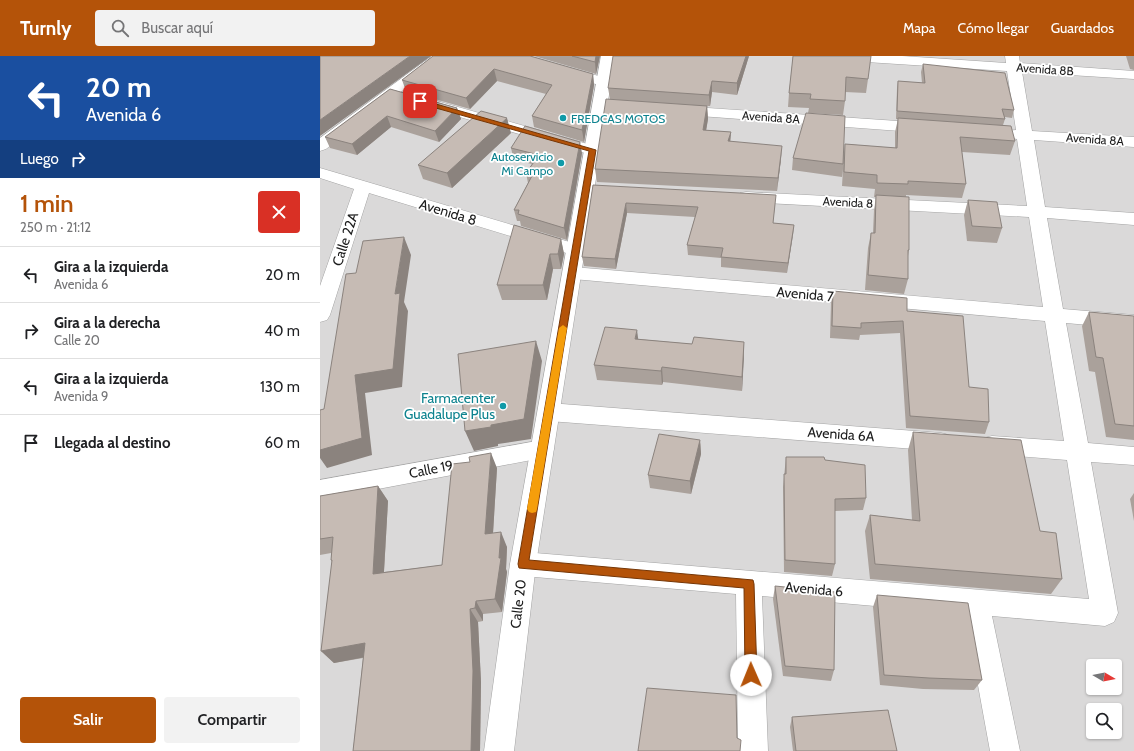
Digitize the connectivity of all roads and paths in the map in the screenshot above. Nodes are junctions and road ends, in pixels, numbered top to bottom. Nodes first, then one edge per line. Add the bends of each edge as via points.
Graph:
1 (441, 56) edge
2 (514, 56) edge
3 (608, 56) edge
4 (836, 56) edge
5 (884, 58) edge
6 (1013, 62) edge
7 (1134, 75) edge
8 (604, 82) junction
9 (404, 97) junction
10 (664, 110) edge
11 (939, 129) edge
12 (994, 132) edge
13 (1025, 135) junction
14 (1134, 142) edge
15 (320, 146) edge
16 (592, 150) junction
17 (320, 173) edge
18 (363, 186) junction
19 (729, 196) edge
20 (1037, 212) junction
21 (1134, 219) edge
22 (576, 250) junction
23 (572, 273) junction
24 (320, 316) edge
25 (1056, 316) junction
26 (1134, 322) edge
27 (549, 412) junction
28 (542, 449) junction
29 (1078, 452) junction
30 (1134, 456) edge
31 (320, 490) edge
32 (523, 564) junction
33 (749, 584) junction
34 (976, 602) junction
35 (499, 751) edge
36 (753, 751) edge
37 (1005, 751) edge

1 - 9 street
2 - 8 street
3 - 8 street, Calle 20
4 - 5 street, Avenida 8B
5 - 6 street, Avenida 8B
6 - 7 street, Avenida 8B
6 - 13 street
8 - 16 street, Calle 20 via 608,106
9 - 15 street
9 - 16 street
10 - 11 street, Avenida 8A
12 - 13 street, Avenida 8A
13 - 14 street, Avenida 8A
13 - 20 street
16 - 22 street, Calle 20 via 594,189
17 - 18 street, Avenida 8
18 - 22 street, Avenida 8
18 - 24 street, Calle 22A
19 - 20 street, Avenida 8
20 - 21 street, Avenida 8
20 - 25 street
22 - 23 street, Calle 20
23 - 25 street, Avenida 7
23 - 27 street, Calle 20
25 - 26 street, Avenida 7
25 - 29 street
27 - 28 street, Calle 20
27 - 29 street, Avenida 6A
28 - 31 street, Calle 19
28 - 32 street, Calle 20
29 - 30 street, Avenida 6A
29 - 34 street, Avenida 6 via 1105,613
32 - 33 street, Avenida 6
32 - 35 street, Calle 20
33 - 34 street, Avenida 6
33 - 36 street
34 - 37 street

